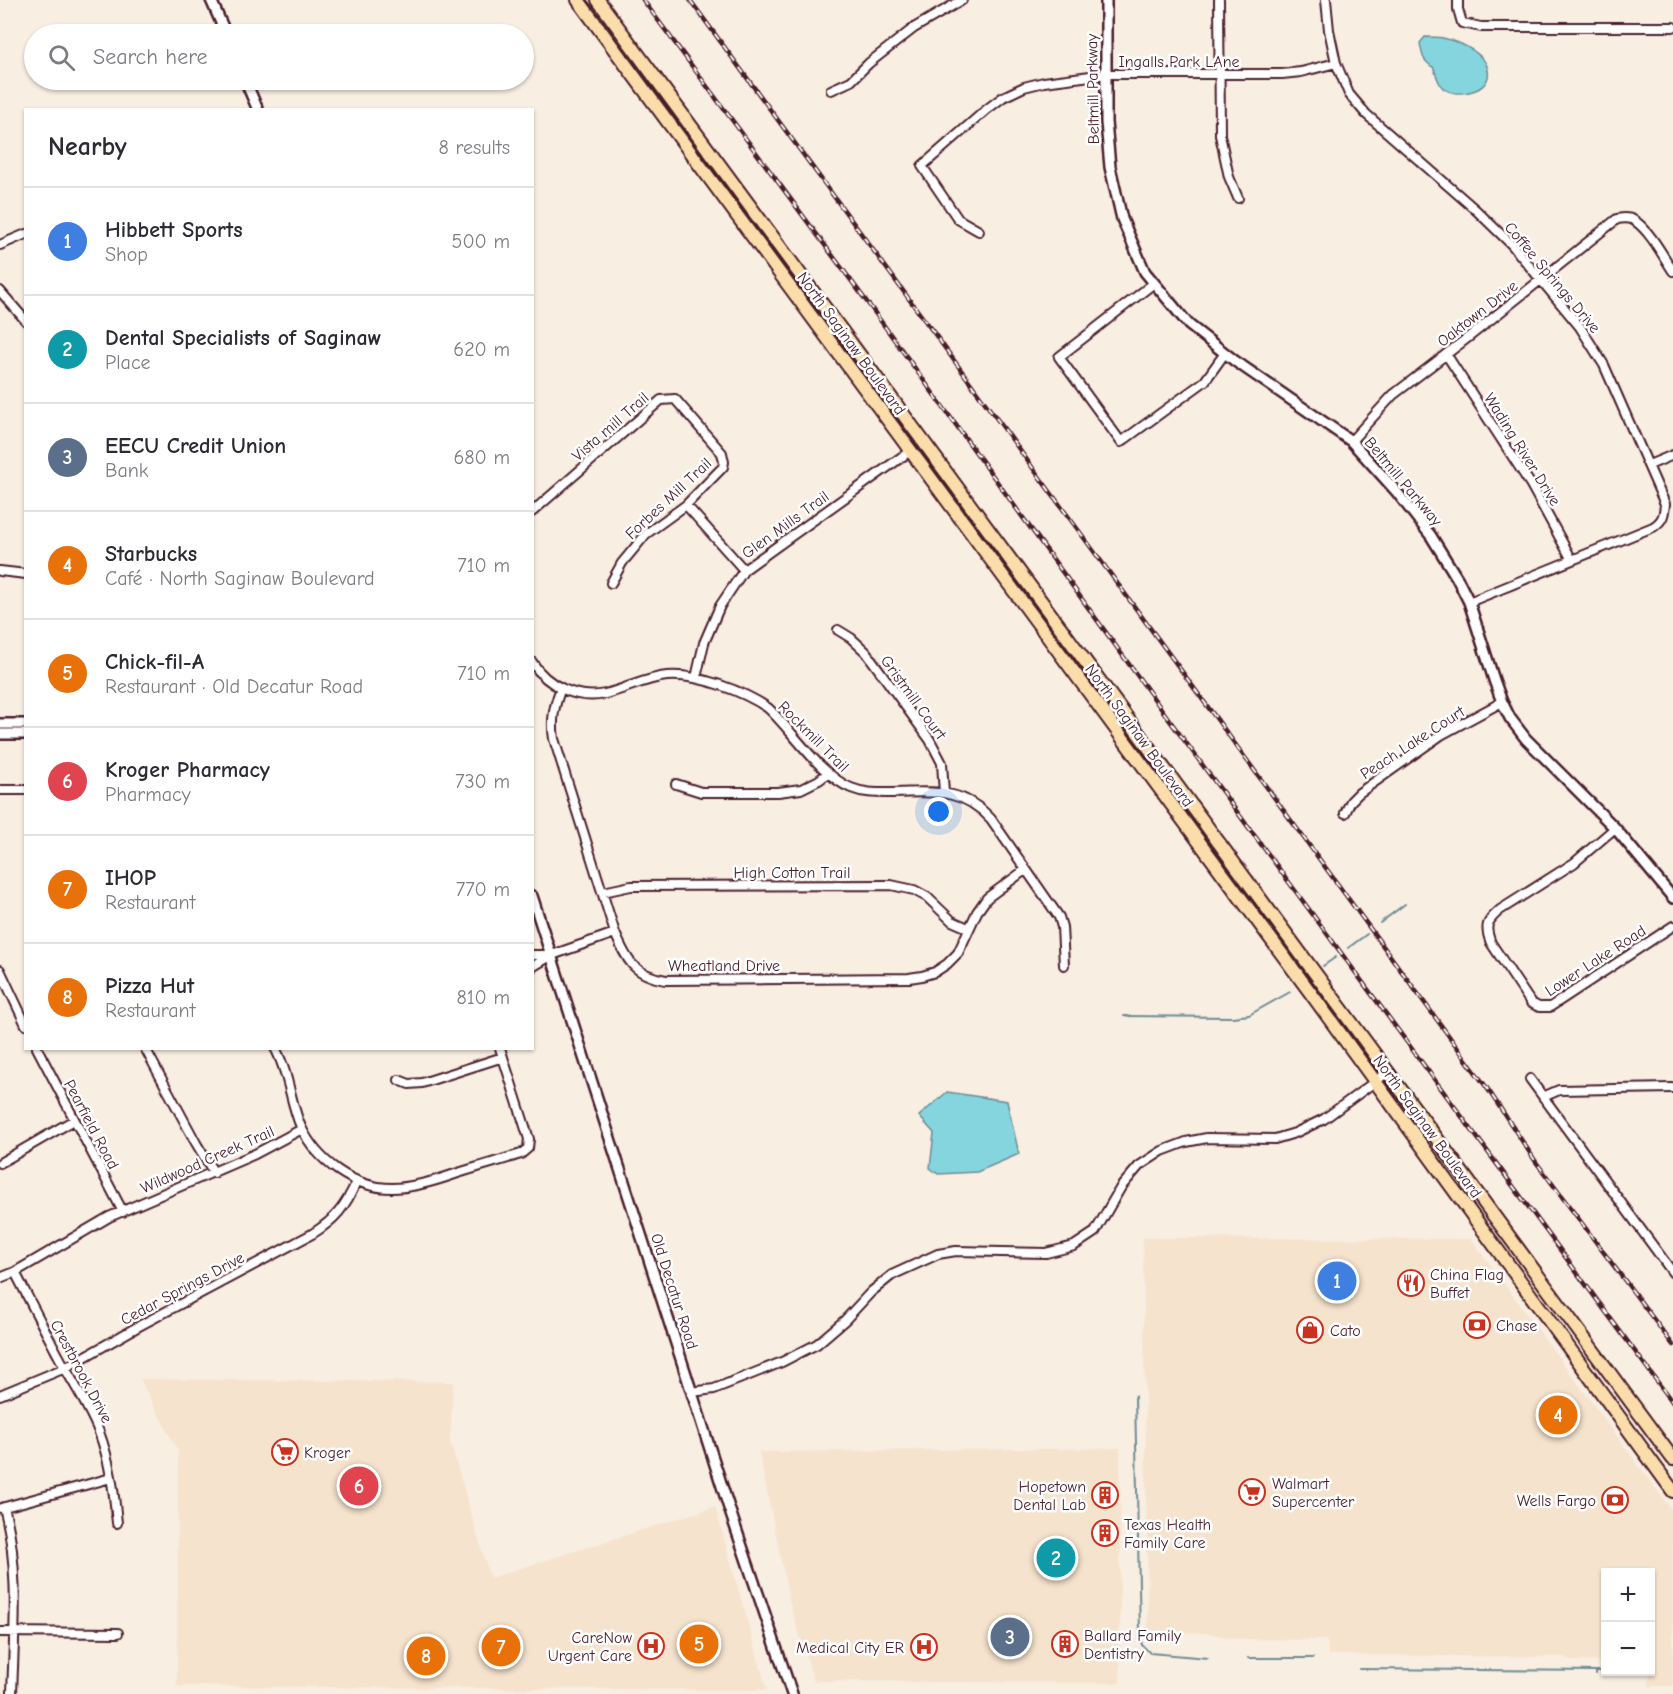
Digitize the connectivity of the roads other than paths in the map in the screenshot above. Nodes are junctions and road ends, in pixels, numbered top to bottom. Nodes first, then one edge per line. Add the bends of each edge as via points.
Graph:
1 (211, 0) edge
2 (578, 0) edge
3 (598, 0) edge
4 (962, 0) edge
5 (1106, 0) edge
6 (1219, 0) edge
7 (1326, 0) edge
8 (1458, 0) edge
9 (222, 24) edge
10 (1673, 27) edge
11 (1336, 63) junction
12 (1106, 74) junction
13 (1219, 75) junction
14 (249, 90) edge
15 (831, 90) dead end
16 (257, 108) edge
17 (1238, 198) dead end
18 (979, 231) dead end
19 (24, 235) edge
20 (0, 245) edge
21 (1673, 270) edge
22 (1540, 280) junction
23 (1154, 283) junction
24 (0, 291) edge
25 (24, 319) edge
26 (1226, 353) junction
27 (1446, 354) junction
28 (1351, 441) junction
29 (910, 451) junction
30 (1673, 455) edge
31 (724, 462) joint
32 (1649, 465) junction
33 (686, 505) junction
34 (534, 510) edge
35 (1572, 560) junction
36 (744, 570) junction
37 (0, 571) edge
38 (24, 574) edge
39 (611, 583) dead end
40 (1469, 602) junction
41 (838, 630) dead end
42 (534, 664) edge
43 (696, 678) junction
44 (561, 688) junction
45 (1502, 702) junction
46 (0, 724) edge
47 (24, 724) edge
48 (0, 734) edge
49 (24, 734) edge
50 (828, 773) junction
51 (676, 784) dead end
52 (0, 790) edge
53 (24, 790) edge
54 (944, 793) junction
55 (1345, 813) dead end
56 (1615, 828) junction
57 (1025, 870) junction
58 (603, 892) junction
59 (1673, 898) edge
60 (534, 902) edge
61 (1673, 926) edge
62 (968, 928) junction
63 (615, 933) junction
64 (534, 955) edge
65 (552, 955) junction
66 (1064, 965) dead end
67 (534, 966) edge
68 (0, 970) edge
69 (24, 1021) edge
70 (38, 1050) edge
71 (146, 1050) edge
72 (276, 1050) edge
73 (502, 1053) edge
74 (1388, 1072) junction
75 (1530, 1079) dead end
76 (399, 1080) dead end
77 (1375, 1081) junction
78 (1673, 1089) edge
79 (1543, 1097) junction
80 (74, 1120) junction
81 (302, 1129) junction
82 (0, 1163) edge
83 (214, 1173) junction
84 (357, 1181) junction
85 (123, 1212) junction
86 (15, 1272) junction
87 (1673, 1273) edge
88 (0, 1278) edge
89 (65, 1368) junction
90 (692, 1392) junction
91 (0, 1395) edge
92 (1673, 1459) edge
93 (111, 1478) junction
94 (1673, 1491) edge
95 (2, 1507) edge
96 (117, 1523) dead end
97 (0, 1632) edge
98 (14, 1632) junction
99 (118, 1633) dead end
100 (12, 1694) edge
101 (792, 1694) edge

1 - 9 street
2 - 29 main road, North Saginaw Boulevard
3 - 74 main road, North Saginaw Boulevard
4 - 15 street via 914,28 851,81
5 - 12 street, Beltmill Parkway
6 - 13 street
7 - 11 street, Coffee Springs Drive
8 - 10 street via 1462,23 1481,27
11 - 13 street, Ingalls Park LAne via 1282,75
11 - 22 street, Coffee Springs Drive via 1349,94 1366,114 1477,211
12 - 13 street, Ingalls Park LAne
12 - 18 street, Ingalls Park LAne via 1044,82 1003,97 921,166 958,219
12 - 23 street, Beltmill Parkway via 1106,122 1122,219 1145,272
13 - 17 street via 1220,135
14 - 16 street
19 - 20 street
21 - 22 street, Oaktown Drive via 1635,220 1625,218 1617,219
22 - 27 street, Oaktown Drive
22 - 32 street, Coffee Springs Drive via 1580,327 1604,366
23 - 26 street, Beltmill Parkway via 1189,325
23 - 26 street via 1059,357 1121,442 1205,381
24 - 25 street
26 - 28 street, Beltmill Parkway
27 - 28 street, Oaktown Drive via 1393,395
27 - 35 street, Wading River Drive via 1531,485
28 - 40 street, Beltmill Parkway via 1431,536
29 - 36 street, Glen Mills Trail
29 - 77 main road, North Saginaw Boulevard
30 - 32 street
31 - 33 street, Forbes Mill Trail
31 - 34 street, Vista mill Trail via 722,453 675,399 661,400
32 - 35 street, Coffee Springs Drive via 1665,504 1661,522
33 - 36 street
33 - 39 street, Forbes Mill Trail via 646,534
35 - 40 street, Coffee Springs Drive
36 - 43 street, Glen Mills Trail via 720,606 704,643
37 - 38 street
40 - 45 street, Beltmill Parkway
41 - 54 street, Gristmill Court via 866,652 930,740 942,763
42 - 44 street, Rockmill Trail
43 - 44 street, Rockmill Trail via 667,676 604,694 588,695
43 - 50 street, Rockmill Trail via 760,702
44 - 58 street, Wheatland Drive via 552,720 554,739
45 - 55 street, Peach Lake Court via 1441,735 1359,793
45 - 56 street, Beltmill Parkway via 1526,739
46 - 47 street
48 - 49 street
50 - 51 street via 810,786 777,792 701,792
50 - 54 street, Rockmill Trail via 864,792
52 - 53 street
54 - 57 street, Rockmill Trail via 957,795 982,809
56 - 59 street, Beltmill Parkway
56 - 61 street, Lower Lake Road via 1574,862 1491,918 1487,925 1491,943 1531,1003 1550,1007
57 - 62 street, Wheatland Drive via 987,898
57 - 66 street, Rockmill Trail via 1059,917
58 - 62 street, High Cotton Trail via 631,886 891,885 927,897 952,921
58 - 63 street, Wheatland Drive
60 - 65 street, Old Decatur Road
62 - 63 street, Wheatland Drive via 958,952 947,964 909,978 666,980 636,969
63 - 65 street
64 - 65 street
65 - 67 street
65 - 90 street, Old Decatur Road
68 - 69 street
70 - 80 street, Pearfield Road
71 - 83 street
72 - 81 street
73 - 76 street via 422,1083
73 - 84 street via 529,1139 528,1148 521,1154 414,1186 392,1188
74 - 77 street
74 - 92 main road, North Saginaw Boulevard
75 - 79 street
77 - 90 street via 1324,1119 1295,1133 1275,1138 1207,1138 1162,1151 1139,1166 1095,1232 1074,1246 1046,1253 938,1254 892,1275 817,1344 714,1389
77 - 94 main road, North Saginaw Boulevard
78 - 79 street via 1559,1090
79 - 87 street
80 - 82 street
80 - 85 street, Pearfield Road
81 - 83 street, Wildwood Creek Trail
81 - 84 street via 324,1160
83 - 85 street, Wildwood Creek Trail
84 - 89 street, Cedar Springs Drive via 348,1201 328,1224
85 - 86 street, Wildwood Creek Trail
86 - 88 street, Wildwood Creek Trail
86 - 89 street, Crestbrook Drive
89 - 91 street, Cedar Springs Drive
89 - 93 street, Crestbrook Drive via 99,1431
90 - 101 street, Old Decatur Road
93 - 95 street
93 - 96 street, Crestbrook Drive
95 - 98 street via 14,1566
97 - 98 street
98 - 99 street
98 - 100 street

